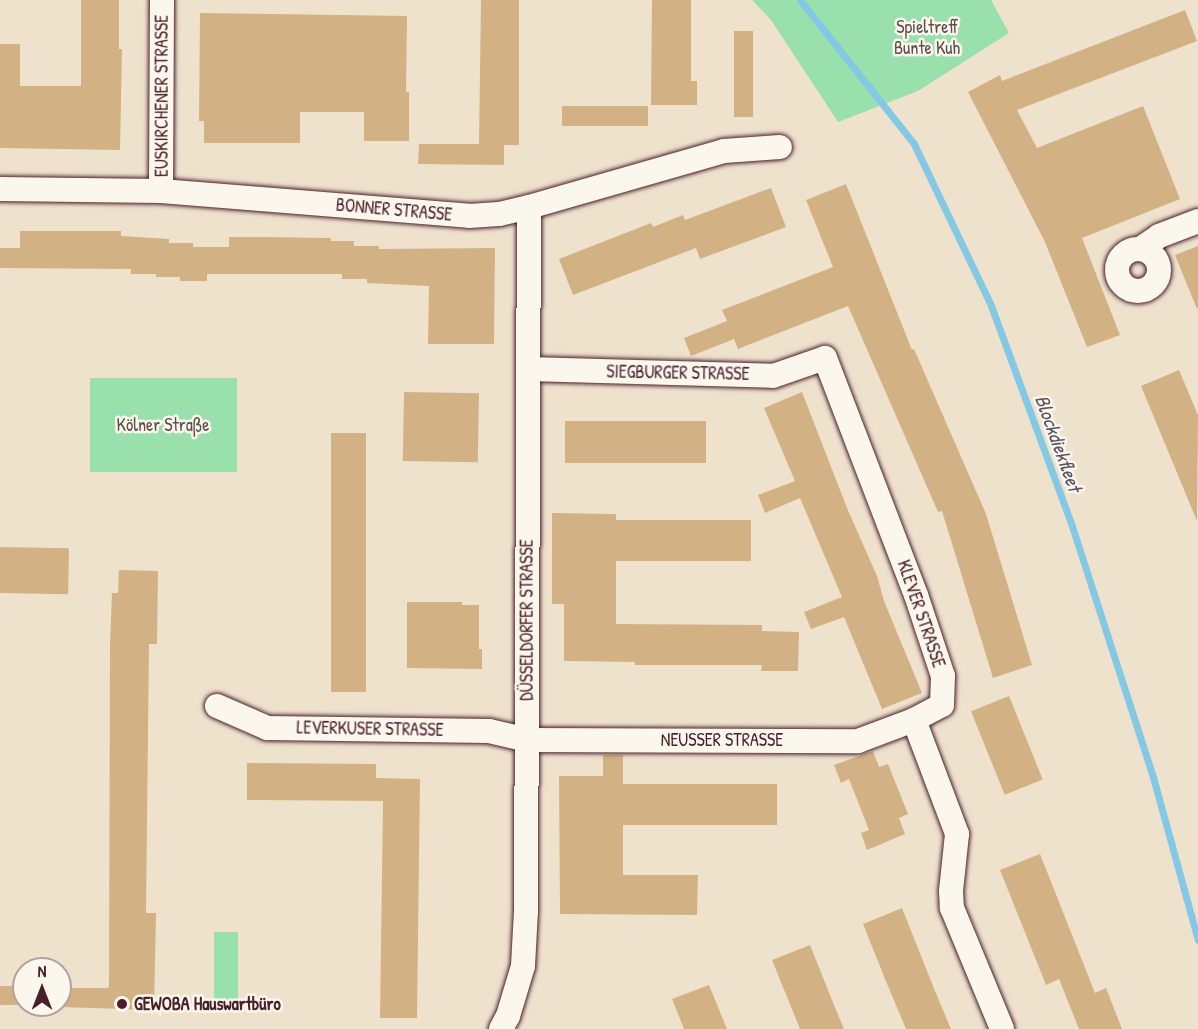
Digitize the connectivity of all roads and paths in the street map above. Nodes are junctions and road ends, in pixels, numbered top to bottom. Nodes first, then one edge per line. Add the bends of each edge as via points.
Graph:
1 (162, 0) edge
2 (780, 147) dead end
3 (0, 189) edge
4 (161, 191) junction
5 (529, 207) junction
6 (1198, 221) edge
7 (1140, 249) dead end
8 (825, 358) joint
9 (528, 369) junction
10 (217, 706) dead end
11 (914, 720) junction
12 (527, 740) junction
13 (501, 1029) edge
14 (1002, 1029) edge

1 - 4 street, EUSKIRCHENER STRASSE
2 - 5 street, BONNER STRASSE via 724,151
3 - 4 street, BONNER STRASSE
4 - 5 street, BONNER STRASSE via 469,216
5 - 9 street, DÜSSELDORFER STRASSE
6 - 7 street via 1159,236
8 - 9 street, SIEGBURGER STRASSE via 773,376
8 - 11 street, KLEVER STRASSE via 943,676 942,705
9 - 12 street, DÜSSELDORFER STRASSE
10 - 12 street, LEVERKUSER STRASSE via 267,728 489,731
11 - 12 street, NEUSSER STRASSE via 858,741
11 - 14 street via 957,834 952,908
12 - 13 street, DÜSSELDORFER STRASSE via 523,966

